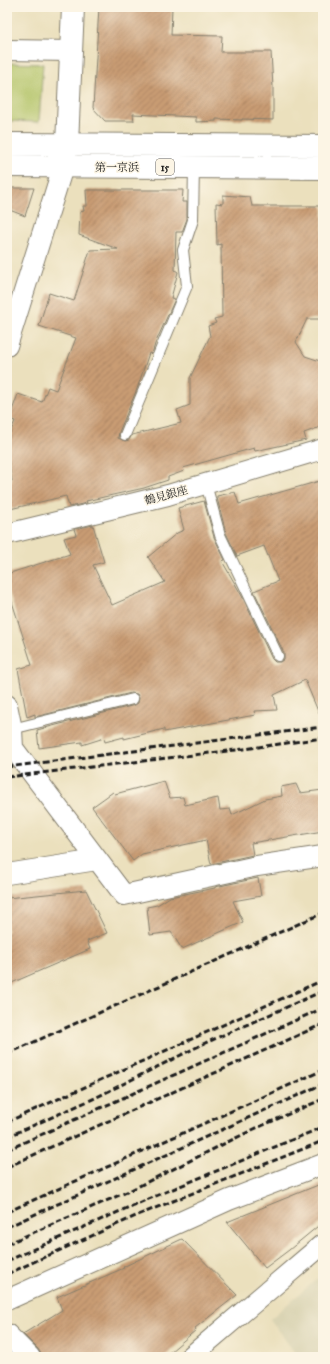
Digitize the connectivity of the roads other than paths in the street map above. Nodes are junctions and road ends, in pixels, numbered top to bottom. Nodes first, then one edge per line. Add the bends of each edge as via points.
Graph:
1 (72, 7) edge
2 (7, 50) edge
3 (71, 51) junction
4 (7, 144) edge
5 (67, 144) junction
6 (323, 146) edge
7 (7, 166) edge
8 (63, 167) junction
9 (194, 168) junction
10 (323, 168) edge
11 (15, 294) edge
12 (7, 346) edge
13 (124, 435) dead end
14 (323, 448) edge
15 (206, 484) junction
16 (7, 534) edge
17 (278, 656) dead end
18 (133, 699) dead end
19 (7, 705) edge
20 (11, 742) edge
21 (323, 856) edge
22 (97, 860) junction
23 (7, 874) edge
24 (323, 1164) edge
25 (323, 1244) edge
26 (7, 1300) edge
27 (7, 1334) edge
28 (30, 1357) edge
29 (190, 1357) edge

1 - 3 main road
2 - 3 street
3 - 5 main road
4 - 5 main road, 第一京浜 / 15
5 - 6 main road, 第一京浜 / 15
5 - 8 main road
7 - 8 main road, 第一京浜 / 15
8 - 9 main road, 第一京浜 / 15
8 - 11 street
9 - 10 main road, 第一京浜 / 15
9 - 13 lane via 193,220 183,250 187,286
11 - 12 street
14 - 15 street, 鶴見銀座
15 - 16 street, 鶴見銀座
15 - 17 lane via 220,535 232,564
18 - 20 lane
19 - 20 street
20 - 22 street
21 - 22 street via 257,866 124,895
22 - 23 street
24 - 26 street via 229,1200
25 - 29 street
27 - 28 street

